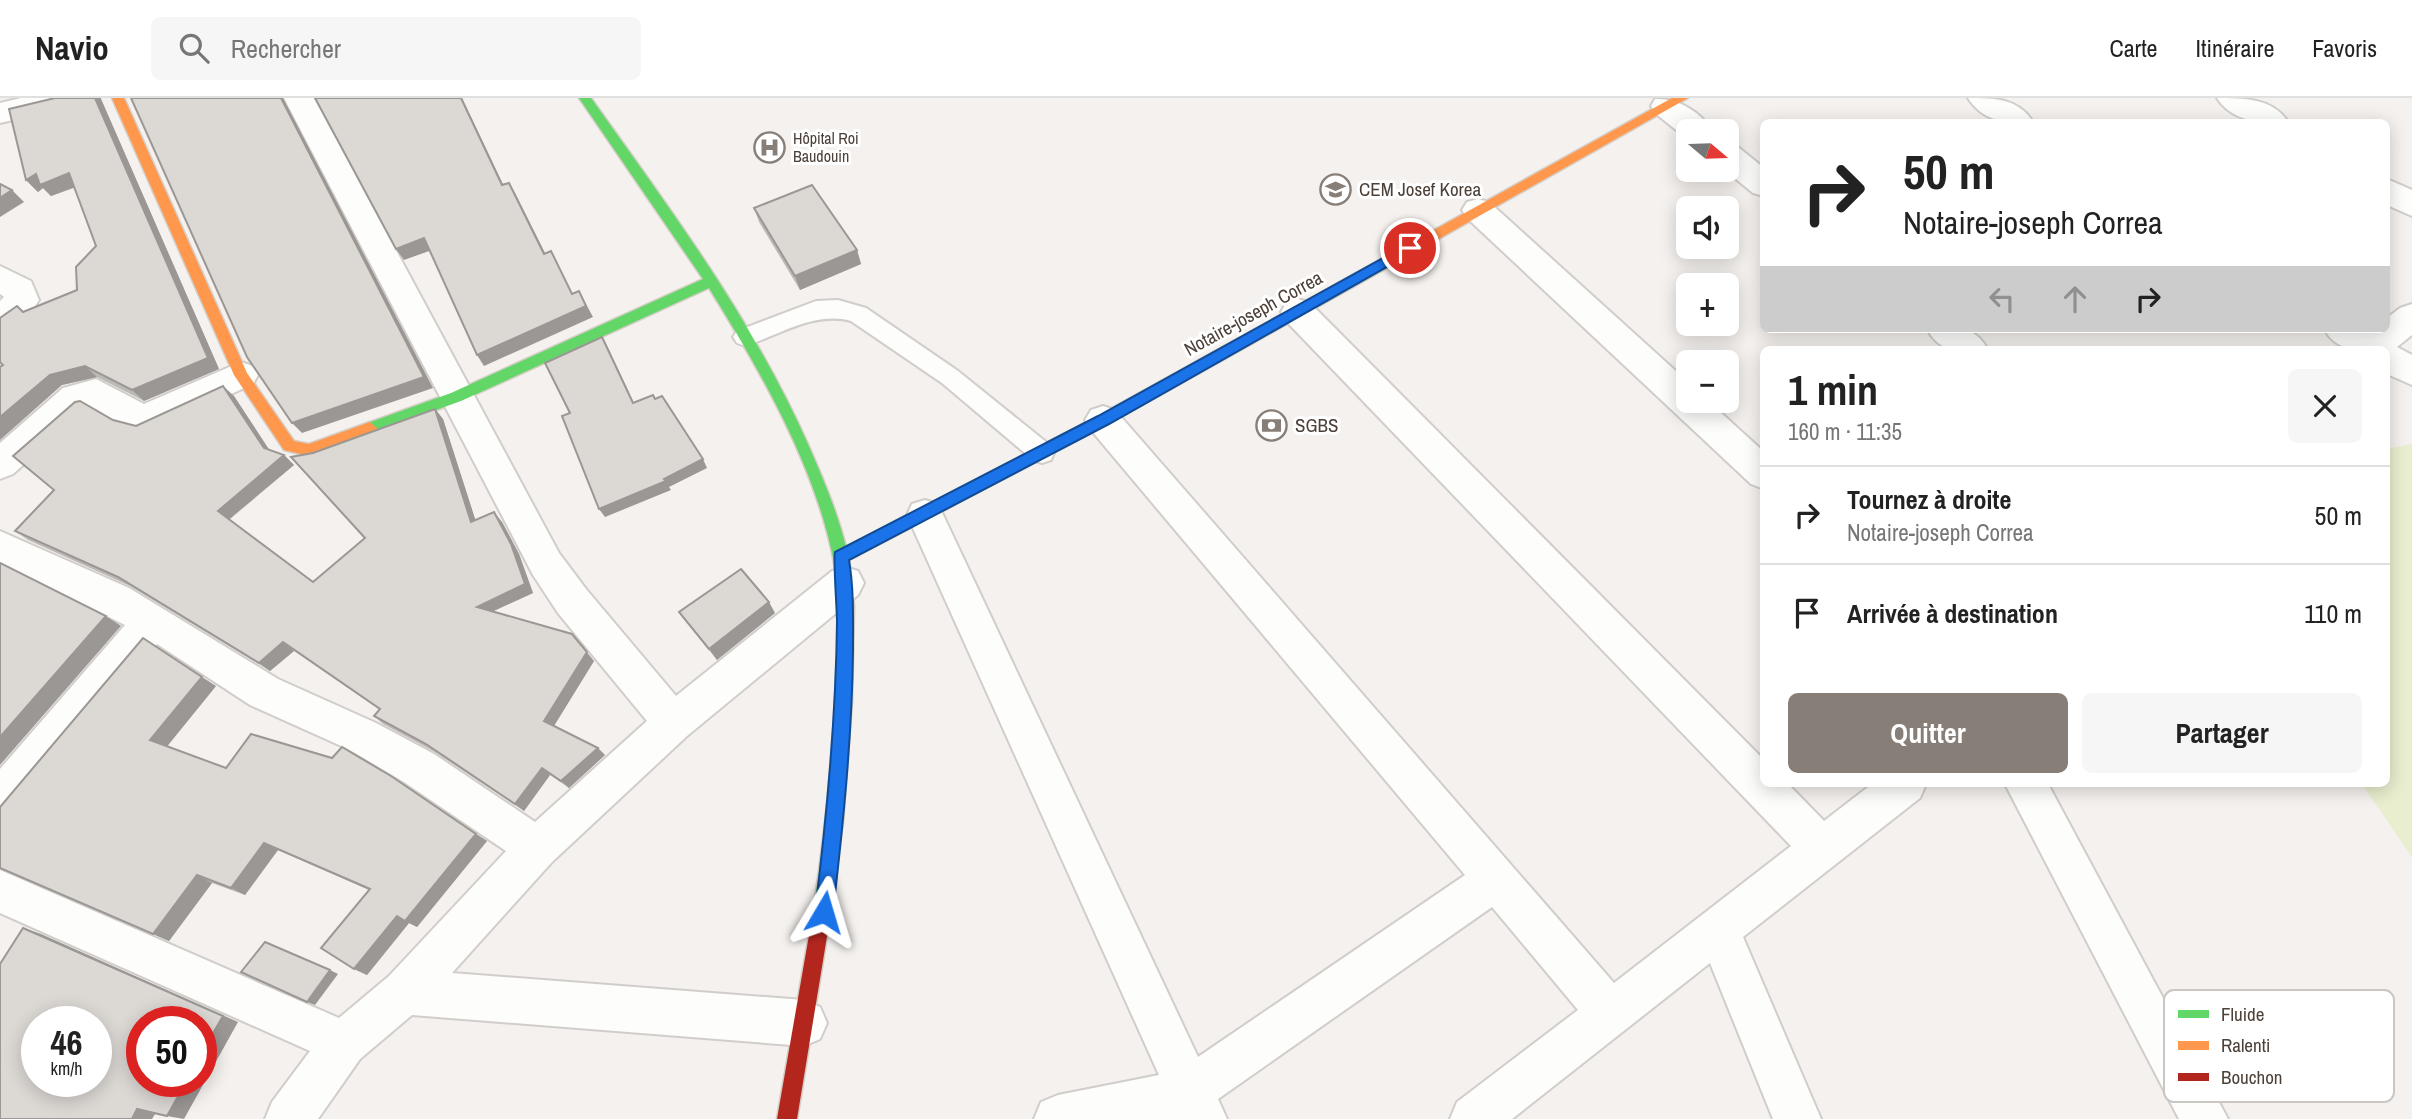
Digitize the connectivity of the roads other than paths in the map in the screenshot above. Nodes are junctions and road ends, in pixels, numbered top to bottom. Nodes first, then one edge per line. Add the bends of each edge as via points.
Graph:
1 (65, 98) edge
2 (118, 98) edge
3 (299, 98) edge
4 (585, 98) edge
5 (1983, 98) edge
6 (2232, 98) edge
7 (1674, 102) edge
8 (0, 113) edge
9 (1687, 119) edge
10 (2014, 119) edge
11 (2268, 119) edge
12 (1740, 166) edge
13 (1760, 182) edge
14 (2390, 192) edge
15 (2412, 205) edge
16 (1478, 210) junction
17 (0, 278) edge
18 (712, 281) junction
19 (1298, 312) junction
20 (2412, 317) edge
21 (0, 318) edge
22 (1949, 333) edge
23 (2347, 333) edge
24 (745, 337) junction
25 (1966, 346) edge
26 (2368, 346) edge
27 (2381, 346) edge
28 (2390, 359) edge
29 (2412, 372) edge
30 (241, 374) junction
31 (456, 397) junction
32 (1103, 420) junction
33 (1042, 453) junction
34 (0, 464) edge
35 (1760, 470) edge
36 (925, 515) junction
37 (0, 547) edge
38 (843, 570) junction
39 (153, 621) junction
40 (673, 723) junction
41 (1760, 785) edge
42 (1762, 787) edge
43 (1901, 787) edge
44 (2028, 787) edge
45 (0, 800) edge
46 (537, 848) junction
47 (1822, 848) junction
48 (1497, 878) junction
49 (0, 891) edge
50 (1718, 929) junction
51 (405, 992) junction
52 (1610, 1013) junction
53 (804, 1023) junction
54 (344, 1043) junction
55 (2164, 1044) edge
56 (2195, 1102) edge
57 (1196, 1105) edge
58 (289, 1119) edge
59 (787, 1119) edge
60 (1058, 1119) edge
61 (1474, 1119) edge
62 (1797, 1119) edge
63 (2204, 1119) edge

1 - 8 street
2 - 30 street
3 - 31 street
4 - 18 street
5 - 10 street
6 - 11 street
7 - 9 street
7 - 16 street, Notaire-joseph Correa
12 - 13 street
14 - 15 street
16 - 19 street, Notaire-joseph Correa
16 - 35 street
17 - 21 street via 19,290 22,300
18 - 24 street
18 - 31 street
19 - 32 street, Notaire-joseph Correa
19 - 41 street
20 - 27 street
22 - 25 street
23 - 26 street
24 - 33 lane via 816,310 858,314 950,377
24 - 38 street via 809,457
28 - 29 street
30 - 31 street via 289,446 299,450
30 - 34 street via 146,419 96,393 75,398
31 - 40 street via 546,564
32 - 33 street, Notaire-joseph Correa
32 - 48 street
33 - 36 street, Notaire-joseph Correa
36 - 38 street, Notaire-joseph Correa
36 - 57 street
37 - 39 street
38 - 40 street
38 - 53 street via 844,687 838,792 824,912
39 - 45 street
39 - 46 street via 264,692 362,736 419,768
40 - 46 street
42 - 47 street
43 - 47 street
44 - 55 street
46 - 51 street
47 - 50 street
48 - 52 street
48 - 57 street
49 - 54 street
50 - 52 street
50 - 62 street
51 - 53 street
51 - 54 street
52 - 61 street
53 - 59 street
54 - 58 street
56 - 63 street
57 - 60 street

